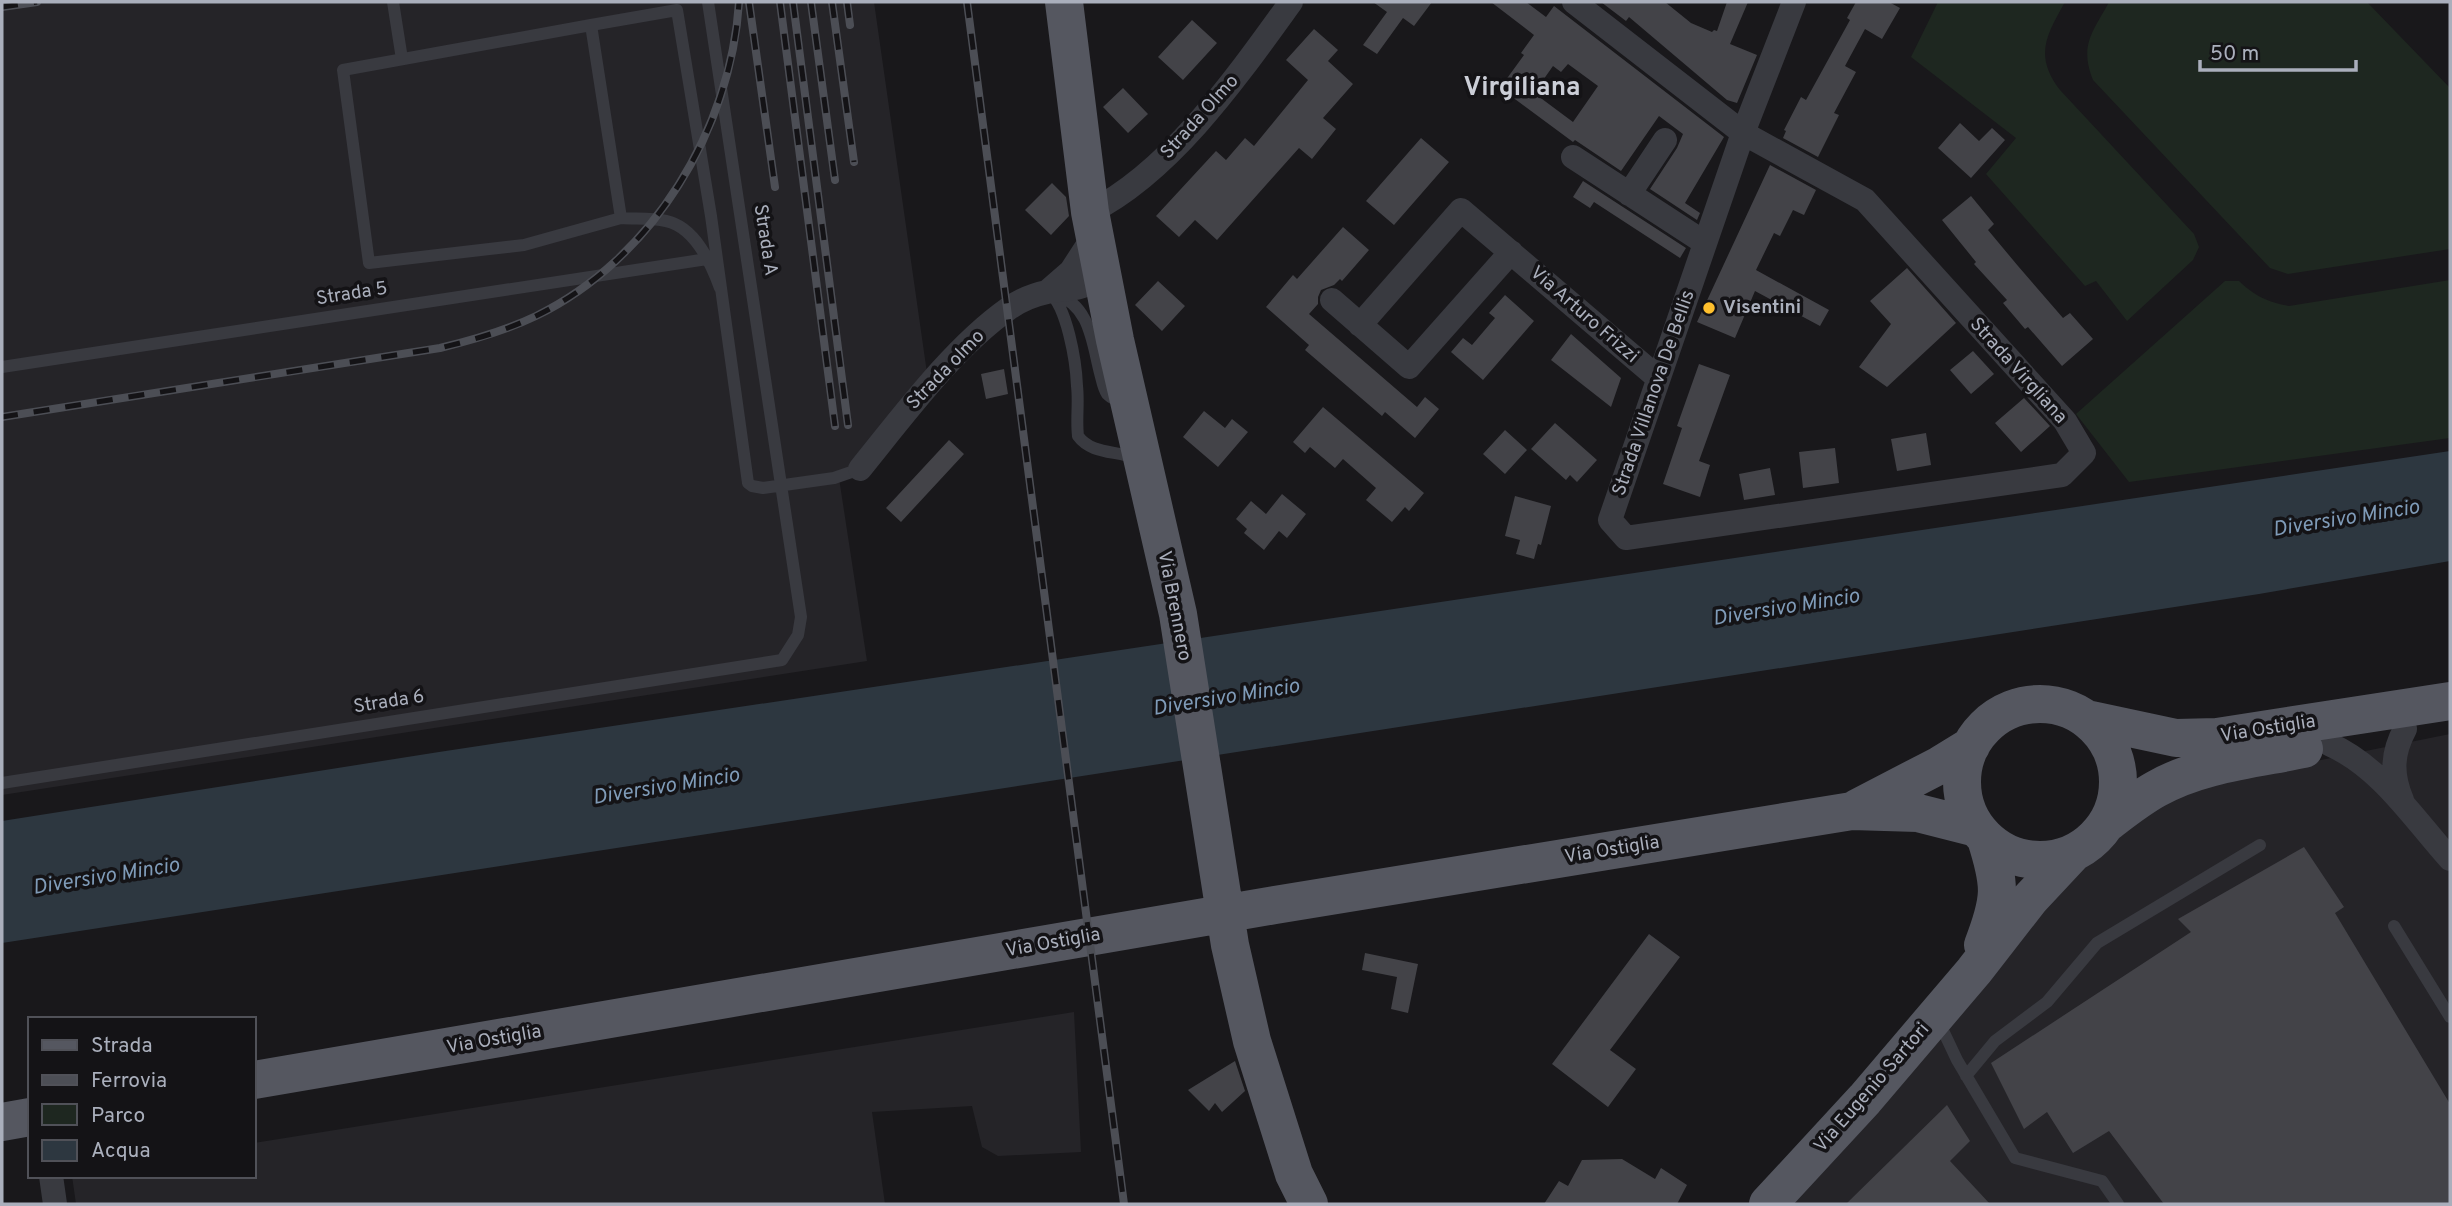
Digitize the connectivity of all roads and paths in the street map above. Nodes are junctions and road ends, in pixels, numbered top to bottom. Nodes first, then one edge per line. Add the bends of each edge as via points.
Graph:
1 (393, 2) edge
2 (708, 2) edge
3 (1065, 2) edge
4 (1291, 2) edge
5 (1574, 2) edge
6 (1794, 2) edge
7 (676, 6) edge
8 (591, 25) junction
9 (402, 59) junction
10 (1743, 133) junction
11 (1665, 140) dead end
12 (1573, 157) dead end
13 (1629, 194) junction
14 (621, 218) junction
15 (1095, 238) junction
16 (1705, 243) junction
17 (1511, 252) junction
18 (707, 259) junction
19 (720, 288) junction
20 (1048, 291) junction
21 (1332, 300) dead end
22 (1360, 325) junction
23 (2, 367) edge
24 (1658, 378) junction
25 (1131, 412) junction
26 (1144, 465) junction
27 (860, 469) joint
28 (783, 484) junction
29 (1626, 538) joint
30 (782, 660) joint
31 (2450, 701) edge
32 (2450, 709) edge
33 (2087, 719) junction
34 (2450, 719) edge
35 (2405, 729) junction
36 (1971, 746) junction
37 (2353, 750) junction
38 (2, 783) edge
39 (2403, 804) junction
40 (1852, 811) junction
41 (2106, 824) junction
42 (1982, 834) junction
43 (2260, 845) dead end
44 (2073, 853) junction
45 (2450, 859) edge
46 (2394, 926) dead end
47 (1974, 971) junction
48 (1936, 1015) junction
49 (2450, 1017) edge
50 (1966, 1076) junction
51 (256, 1080) edge
52 (28, 1117) edge
53 (2, 1122) edge
54 (51, 1178) edge
55 (55, 1204) edge
56 (1309, 1204) edge
57 (1769, 1204) edge
58 (2118, 1204) edge

1 - 9 lane
2 - 28 lane, Strada A
3 - 15 main road, Via Brennero
4 - 15 street, Strada Olmo via 1236,78 1171,151 1126,191
5 - 10 street
6 - 10 street, Strada Villanova De Bellis
7 - 8 lane
7 - 19 lane
8 - 9 lane
8 - 14 lane
9 - 14 lane via 343,70 369,263 524,245
10 - 16 street, Strada Villanova De Bellis
10 - 29 street, Strada Virgliana via 1865,200 2065,421 2084,453 2062,475
11 - 13 street
12 - 13 street
13 - 16 street
14 - 18 lane via 679,226
15 - 20 street, Strada olmo
15 - 20 street, Strada olmo via 1095,277 1081,289
15 - 25 main road, Via Brennero
16 - 24 street, Strada Villanova De Bellis
17 - 22 street, Via Arturo Frizzi via 1461,210
17 - 22 street, Via Arturo Frizzi via 1419,375
17 - 24 street, Via Arturo Frizzi
18 - 19 lane
18 - 23 lane, Strada 5
19 - 28 lane via 746,476 752,486
20 - 25 lane via 1082,312 1104,388
20 - 26 lane via 1062,312 1075,369 1078,436 1095,450 1135,458
20 - 27 street, Strada olmo via 1007,309 979,333 926,387
21 - 22 street, Via Arturo Frizzi
24 - 29 street, Strada Villanova De Bellis via 1610,520
25 - 26 main road, Via Brennero
26 - 56 main road, Via Brennero via 1178,614 1230,945 1252,1041 1294,1174
27 - 28 lane via 834,478
28 - 30 lane, Strada A via 801,617 798,635
30 - 38 lane, Strada 6
31 - 33 main road, Via Ostiglia via 2217,737 2176,738
32 - 37 main road via 2369,724
33 - 36 main road via 2060,705 2020,706 1994,719
33 - 41 main road via 2109,744 2118,770 2117,801
34 - 35 main road, Via Ostiglia
35 - 37 main road, Via Ostiglia
35 - 39 street via 2397,744 2393,775
36 - 40 main road, Via Ostiglia
36 - 42 main road via 1962,789 1966,807
37 - 39 street
37 - 41 main road, Via Ostiglia via 2223,765 2157,789
39 - 45 street
40 - 42 main road, Via Ostiglia via 1918,813
40 - 51 main road, Via Ostiglia
41 - 44 main road
42 - 44 main road via 2006,852 2031,860
42 - 47 main road, Via Eugenio Sartori via 1999,891
43 - 50 lane via 2097,943 2047,1002 1994,1041
44 - 47 main road, Via Eugenio Sartori
46 - 49 lane
47 - 48 main road, Via Eugenio Sartori
48 - 50 lane
48 - 57 main road, Via Eugenio Sartori
50 - 58 lane via 2015,1158 2102,1181
52 - 53 main road
54 - 55 street

